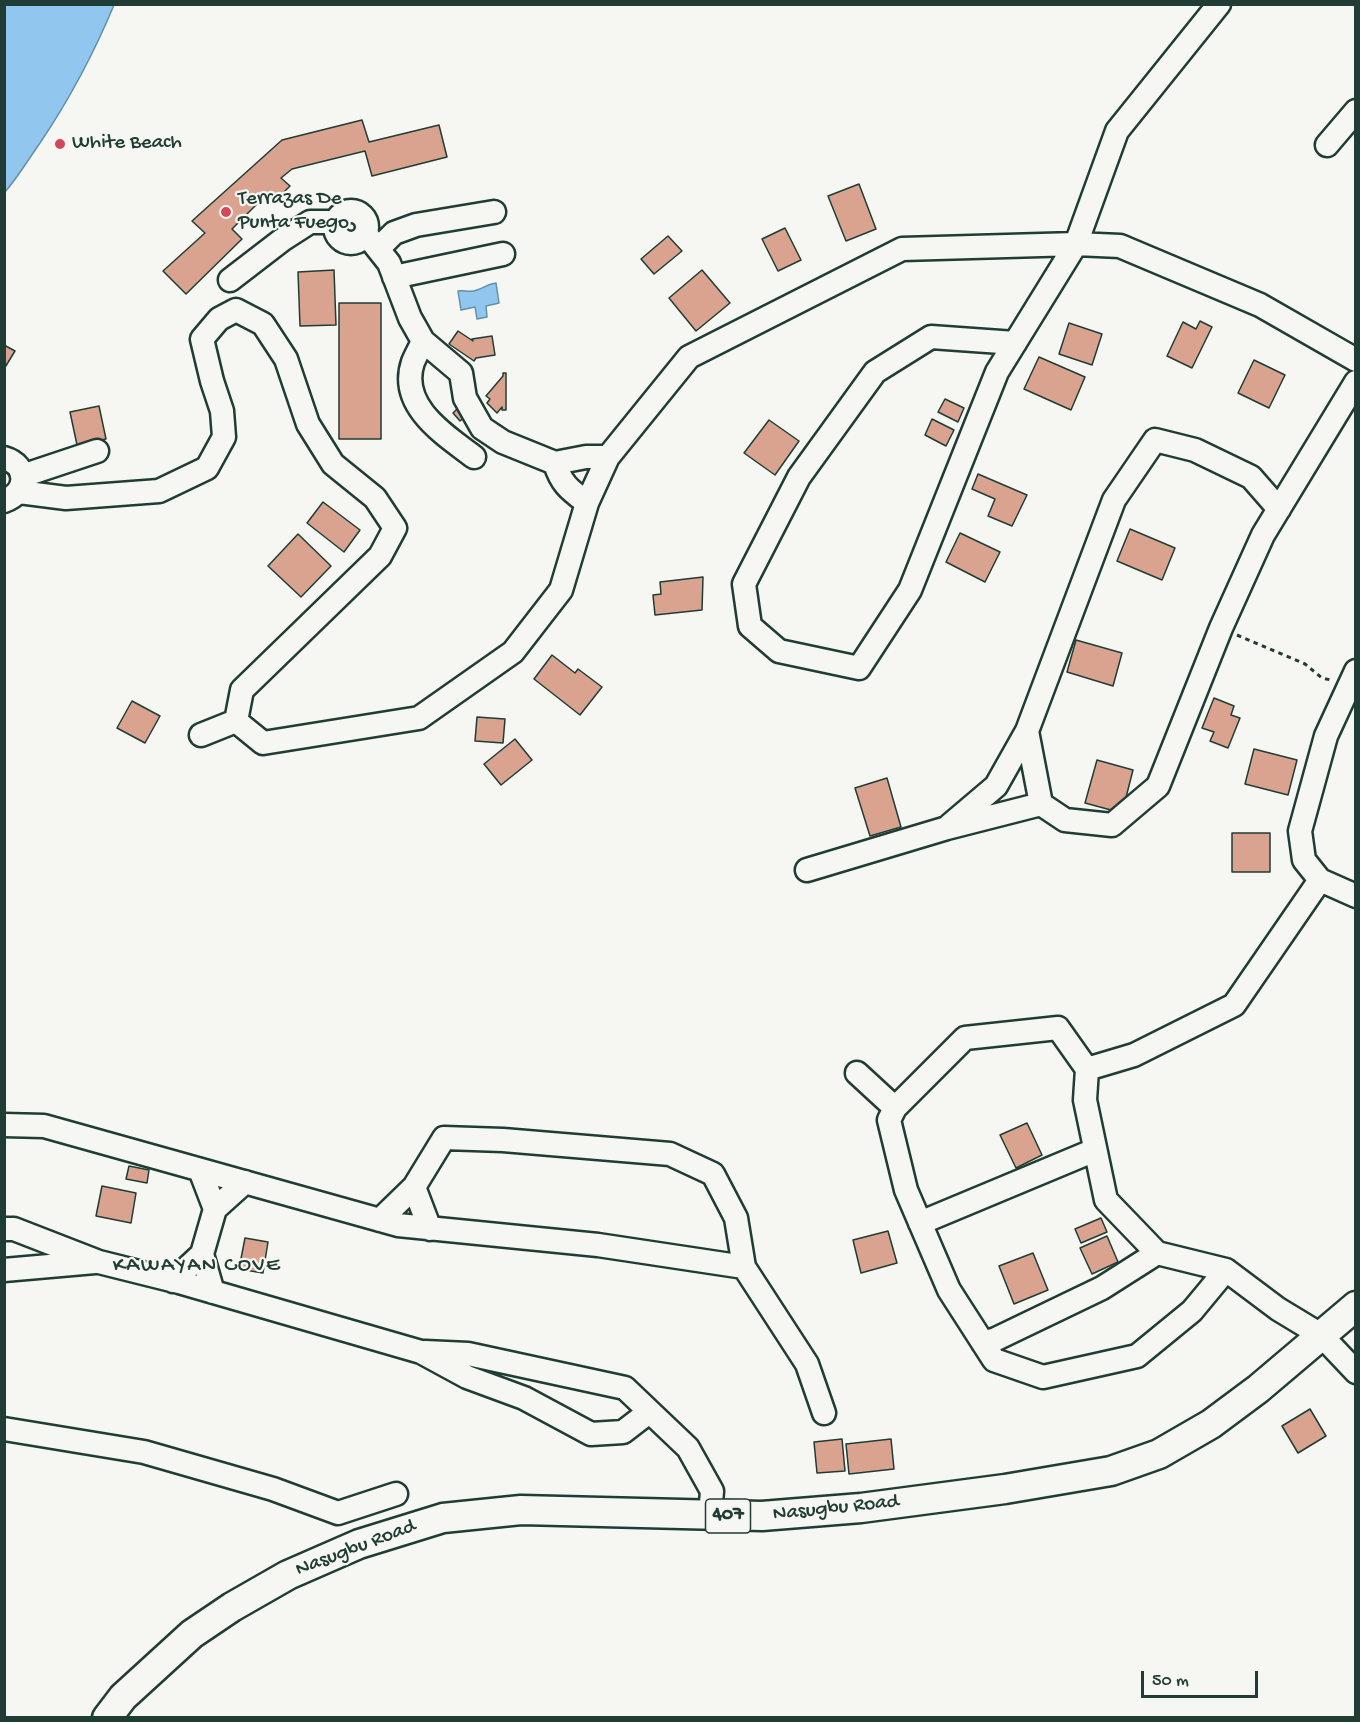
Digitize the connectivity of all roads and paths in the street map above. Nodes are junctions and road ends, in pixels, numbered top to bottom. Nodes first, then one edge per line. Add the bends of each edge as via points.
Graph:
1 (1219, 4) edge
2 (1356, 111) edge
3 (1327, 145) dead end
4 (495, 212) dead end
5 (372, 242) junction
6 (1076, 244) junction
7 (503, 254) dead end
8 (394, 276) junction
9 (230, 280) dead end
10 (423, 341) junction
11 (1015, 343) junction
12 (1356, 360) edge
13 (1356, 382) edge
14 (97, 452) dead end
15 (474, 457) dead end
16 (608, 457) junction
17 (4, 458) edge
18 (555, 463) junction
19 (15, 489) edge
20 (587, 503) junction
21 (1279, 508) junction
22 (1221, 628) junction
23 (1353, 677) edge
24 (236, 721) junction
25 (1027, 731) junction
26 (201, 735) dead end
27 (1041, 804) junction
28 (947, 828) junction
29 (807, 870) dead end
30 (1320, 880) junction
31 (1356, 896) edge
32 (1087, 1069) junction
33 (856, 1073) dead end
34 (895, 1108) junction
35 (4, 1125) edge
36 (1095, 1150) junction
37 (200, 1170) junction
38 (245, 1182) junction
39 (414, 1188) junction
40 (215, 1209) junction
41 (380, 1220) junction
42 (920, 1223) junction
43 (430, 1228) junction
44 (4, 1229) edge
45 (1157, 1253) junction
46 (202, 1254) junction
47 (99, 1262) junction
48 (744, 1267) junction
49 (4, 1270) edge
50 (1226, 1270) junction
51 (173, 1281) junction
52 (213, 1292) junction
53 (1356, 1306) edge
54 (1321, 1335) junction
55 (983, 1343) junction
56 (421, 1352) junction
57 (529, 1367) junction
58 (1356, 1372) edge
59 (524, 1398) junction
60 (649, 1412) junction
61 (824, 1413) dead end
62 (4, 1429) edge
63 (396, 1494) dead end
64 (710, 1516) junction
65 (107, 1718) edge

1 - 6 street via 1117,131
2 - 3 street
4 - 5 street via 416,225
5 - 8 street
5 - 9 street via 347,243 338,235 336,222 310,222
6 - 11 street
6 - 12 street via 1120,246 1260,305
6 - 16 street via 902,249 689,357
7 - 8 street
8 - 10 street
10 - 15 street via 413,364 411,384 417,406 439,431
10 - 18 street via 461,373 465,398 482,428
11 - 11 street via 997,372 910,590 859,668 779,651 750,626 744,584 799,477 875,372 931,337
13 - 21 street
14 - 19 street
16 - 18 street
16 - 20 street
17 - 19 street via 15,463
18 - 20 street via 565,486
19 - 24 street via 66,498 159,491 207,468 224,437 222,411 202,339 219,320 236,310 263,324 286,358 308,424 333,464 375,498 395,528 380,555 242,690
20 - 24 street via 561,590 513,652 419,718 263,743
21 - 22 street
21 - 25 street via 1251,477 1149,431 1114,500
22 - 23 path via 1305,664 1322,678
22 - 27 street via 1158,786 1112,825 1065,820
23 - 30 street via 1326,736 1300,831 1304,860
24 - 26 street
25 - 27 street
25 - 28 street via 996,786
27 - 28 street
28 - 29 street
30 - 31 street
30 - 32 street via 1234,1005 1134,1055
32 - 34 street via 1058,1028 965,1038
32 - 36 street via 1085,1100
33 - 34 street
34 - 42 street via 889,1120 906,1190
35 - 37 street via 44,1125
36 - 42 street
36 - 45 street via 1106,1200
37 - 38 street
37 - 40 street
38 - 40 street
38 - 41 street
39 - 41 street
39 - 43 street
39 - 48 street via 444,1138 670,1154 713,1174 736,1218
40 - 46 street
41 - 43 street
42 - 55 street via 950,1290
43 - 48 street via 598,1245
44 - 47 street via 14,1229
45 - 50 street
45 - 55 street via 1102,1288
46 - 51 street
46 - 52 street
47 - 49 street
47 - 51 street
48 - 61 street via 807,1364
50 - 54 street
50 - 55 street via 1192,1311 1137,1356 1043,1377 994,1360
51 - 52 street
52 - 56 street
53 - 54 main road, Nasugbu Road / 407
54 - 58 street
54 - 64 main road, Nasugbu Road / 407 via 1211,1424 1159,1454 1111,1471 861,1508
56 - 57 street via 468,1354
56 - 59 street via 467,1377
57 - 59 street
57 - 60 street via 626,1388
59 - 60 street via 591,1434 623,1432
60 - 64 street via 688,1448 712,1491
62 - 63 street via 144,1452 338,1513
64 - 65 main road, Nasugbu Road / 407 via 521,1510 443,1518 359,1544 288,1575 192,1634 123,1697

